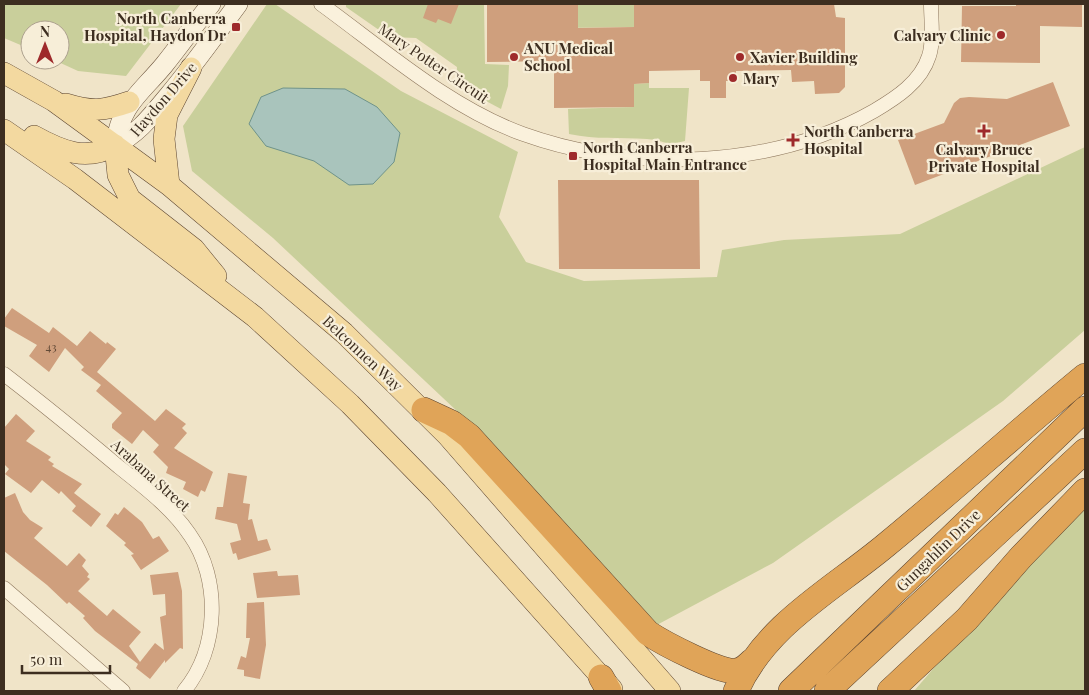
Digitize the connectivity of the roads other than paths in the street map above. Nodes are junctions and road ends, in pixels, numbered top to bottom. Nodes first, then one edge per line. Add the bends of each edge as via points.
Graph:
1 (211, 4) edge
2 (238, 4) edge
3 (320, 4) edge
4 (931, 4) edge
5 (191, 68) junction
6 (4, 73) edge
7 (54, 100) junction
8 (129, 102) junction
9 (4, 125) edge
10 (4, 130) edge
11 (116, 145) junction
12 (169, 185) junction
13 (236, 301) junction
14 (4, 374) edge
15 (1085, 376) edge
16 (1085, 409) edge
17 (424, 410) junction
18 (1085, 451) edge
19 (1085, 491) edge
20 (4, 588) edge
21 (752, 661) junction
22 (608, 686) edge
23 (123, 691) edge
24 (184, 691) edge
25 (670, 691) edge
26 (736, 691) edge
27 (750, 691) edge
28 (791, 691) edge
29 (827, 691) edge
30 (890, 691) edge

1 - 8 main road, Haydon Drive via 164,65
2 - 5 main road, Haydon Drive
3 - 4 street, Mary Potter Circuit via 447,95 508,128 554,144 595,152 680,159 731,156 786,145 818,136 894,100 914,81 929,56
5 - 11 main road, Haydon Drive via 142,127 132,137
5 - 12 main road via 167,115 164,139
6 - 7 main road, Belconnen Way
7 - 8 main road via 87,111 105,111
7 - 11 main road, Belconnen Way
8 - 11 main road, Haydon Drive via 118,127
9 - 11 main road via 30,134 59,150 80,154 104,152
10 - 13 main road via 75,179
11 - 12 main road, Belconnen Way
11 - 13 main road via 118,175 130,199 194,249
12 - 17 main road, Belconnen Way via 344,333
13 - 22 main road via 350,404 437,493
14 - 24 street, Arabana Street via 133,478 177,518 191,536 207,574 212,617 205,653
15 - 21 highway via 885,546 781,628
16 - 28 highway, Gungahlin Drive
17 - 21 highway via 452,423 469,436 648,633 725,670 740,670
17 - 25 main road, Belconnen Way
18 - 29 highway, Gungahlin Drive
19 - 30 highway via 967,619
20 - 23 street
21 - 26 highway
21 - 27 highway

